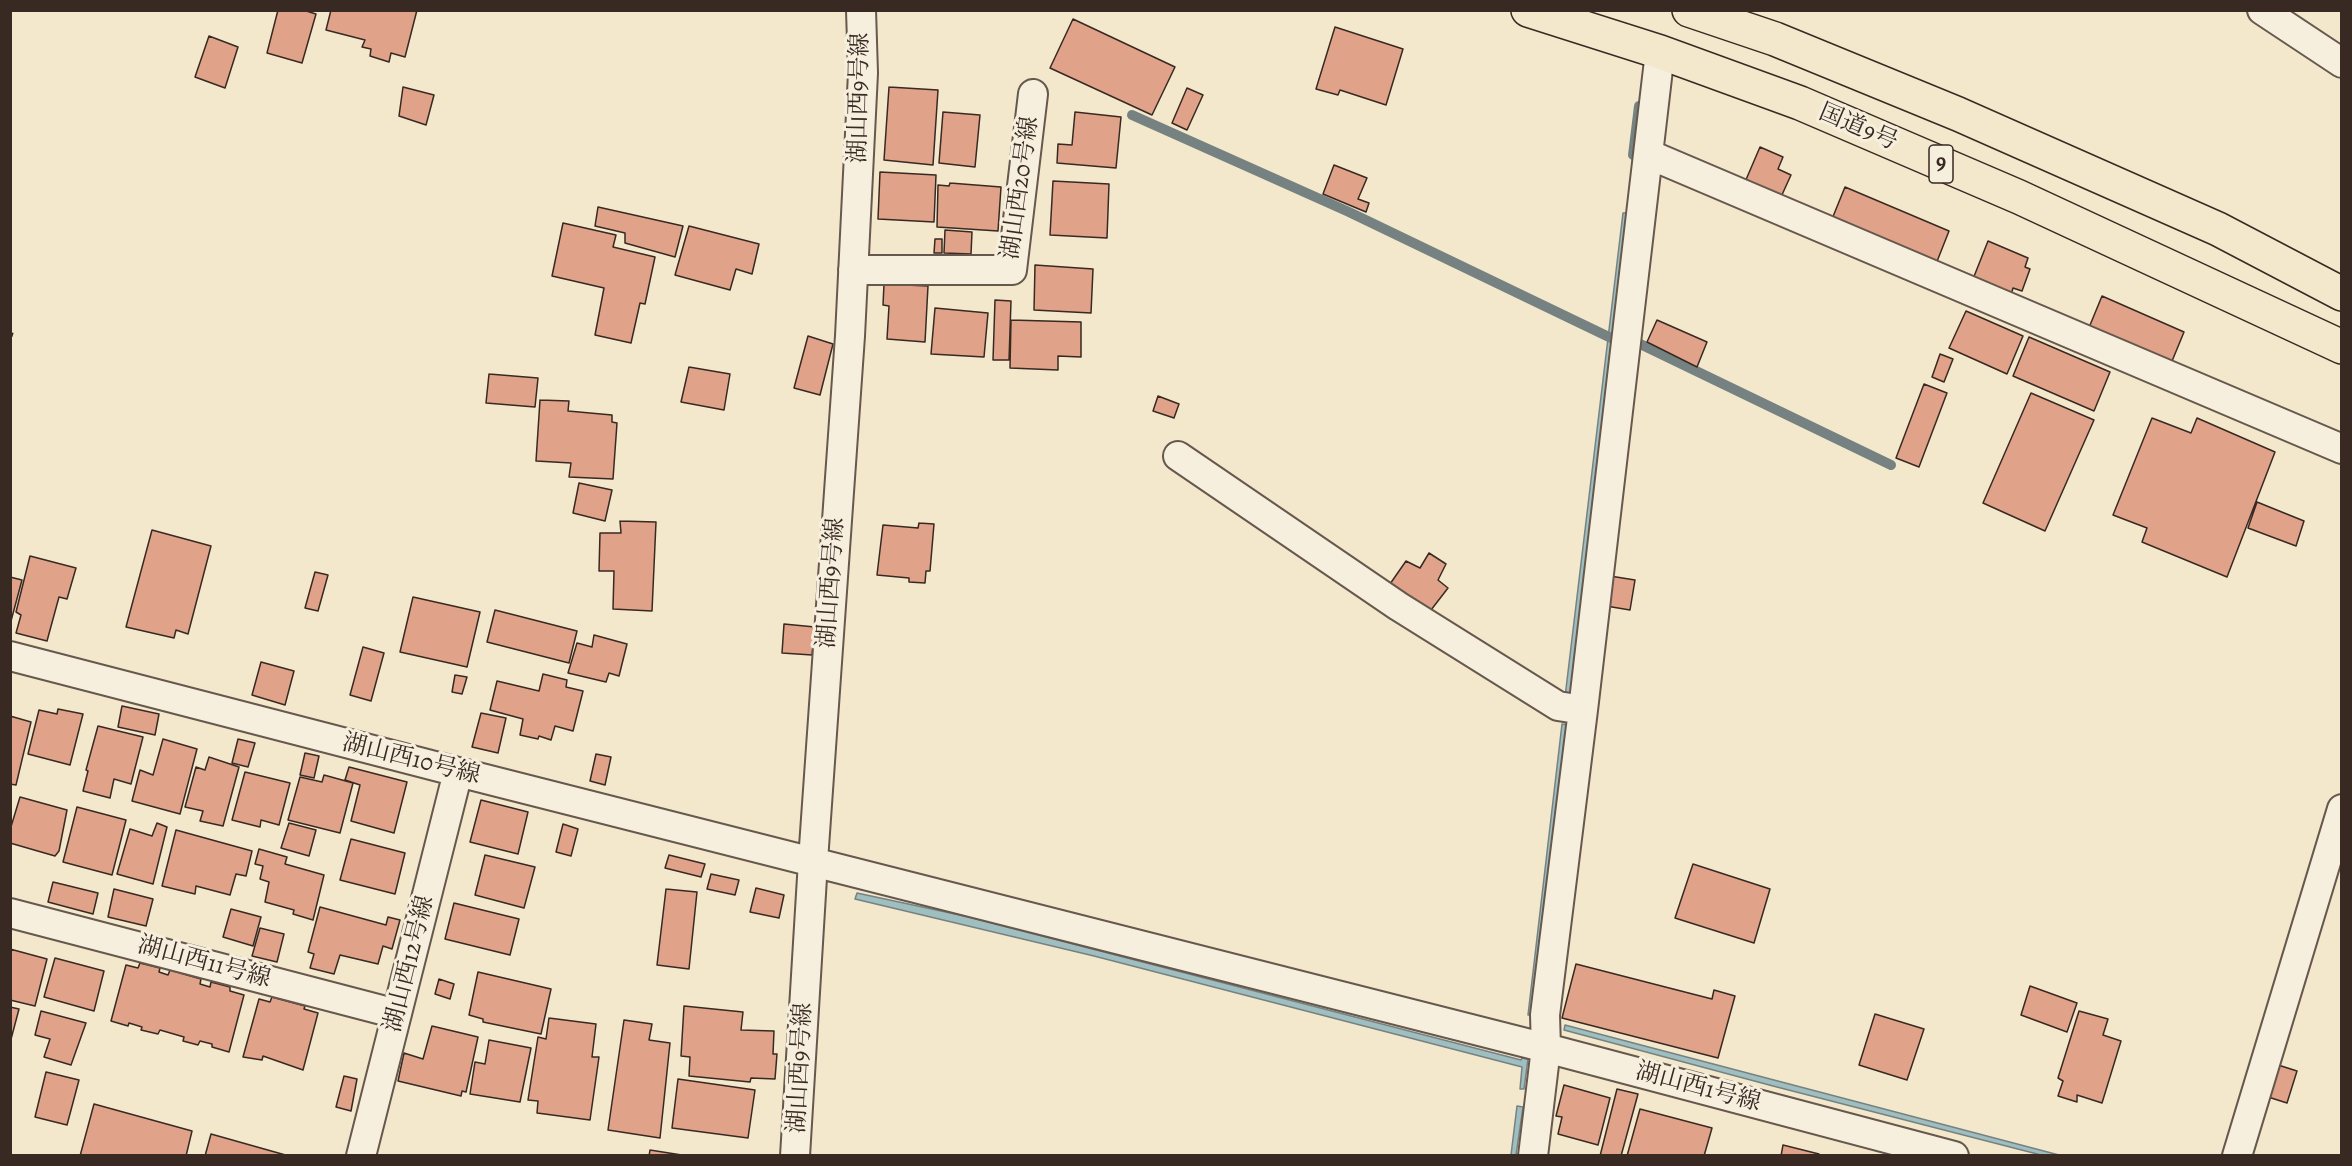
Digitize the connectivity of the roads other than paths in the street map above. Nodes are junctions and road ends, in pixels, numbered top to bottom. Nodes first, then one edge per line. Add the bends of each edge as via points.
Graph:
1 (861, 10) edge
2 (1528, 10) edge
3 (1689, 10) edge
4 (2262, 10) edge
5 (1660, 52) junction
6 (2342, 63) edge
7 (1033, 94) dead end
8 (1648, 154) junction
9 (853, 270) junction
10 (2342, 294) edge
11 (2342, 347) edge
12 (2342, 449) edge
13 (1178, 456) dead end
14 (10, 656) edge
15 (1583, 710) junction
16 (458, 772) junction
17 (2342, 809) edge
18 (813, 861) junction
19 (10, 913) edge
20 (397, 1014) junction
21 (1546, 1048) junction
22 (361, 1155) edge
23 (795, 1155) edge
24 (1533, 1155) edge
25 (1954, 1155) edge
26 (2237, 1155) edge

1 - 9 street, 湖山西9号線 via 863,72
2 - 5 highway, 国道9号 / 9
3 - 10 highway, 国道9号 / 9 via 1775,39 1958,114 2218,229
4 - 6 street
5 - 8 street
5 - 11 highway, 国道9号 / 9 via 1800,103 2008,193
7 - 9 street, 湖山西20号線 via 1012,270
8 - 12 street
8 - 15 street
9 - 18 street, 湖山西9号線
13 - 15 street via 1398,606 1558,706
14 - 16 street, 湖山西10号線
15 - 21 street via 1545,1015
16 - 18 street, 湖山西10号線
16 - 20 street, 湖山西12号線
17 - 26 street
18 - 21 street, 湖山西10号線
18 - 23 street, 湖山西9号線
19 - 20 street, 湖山西11号線
20 - 22 street, 湖山西12号線
21 - 24 street
21 - 25 street, 湖山西1号線

